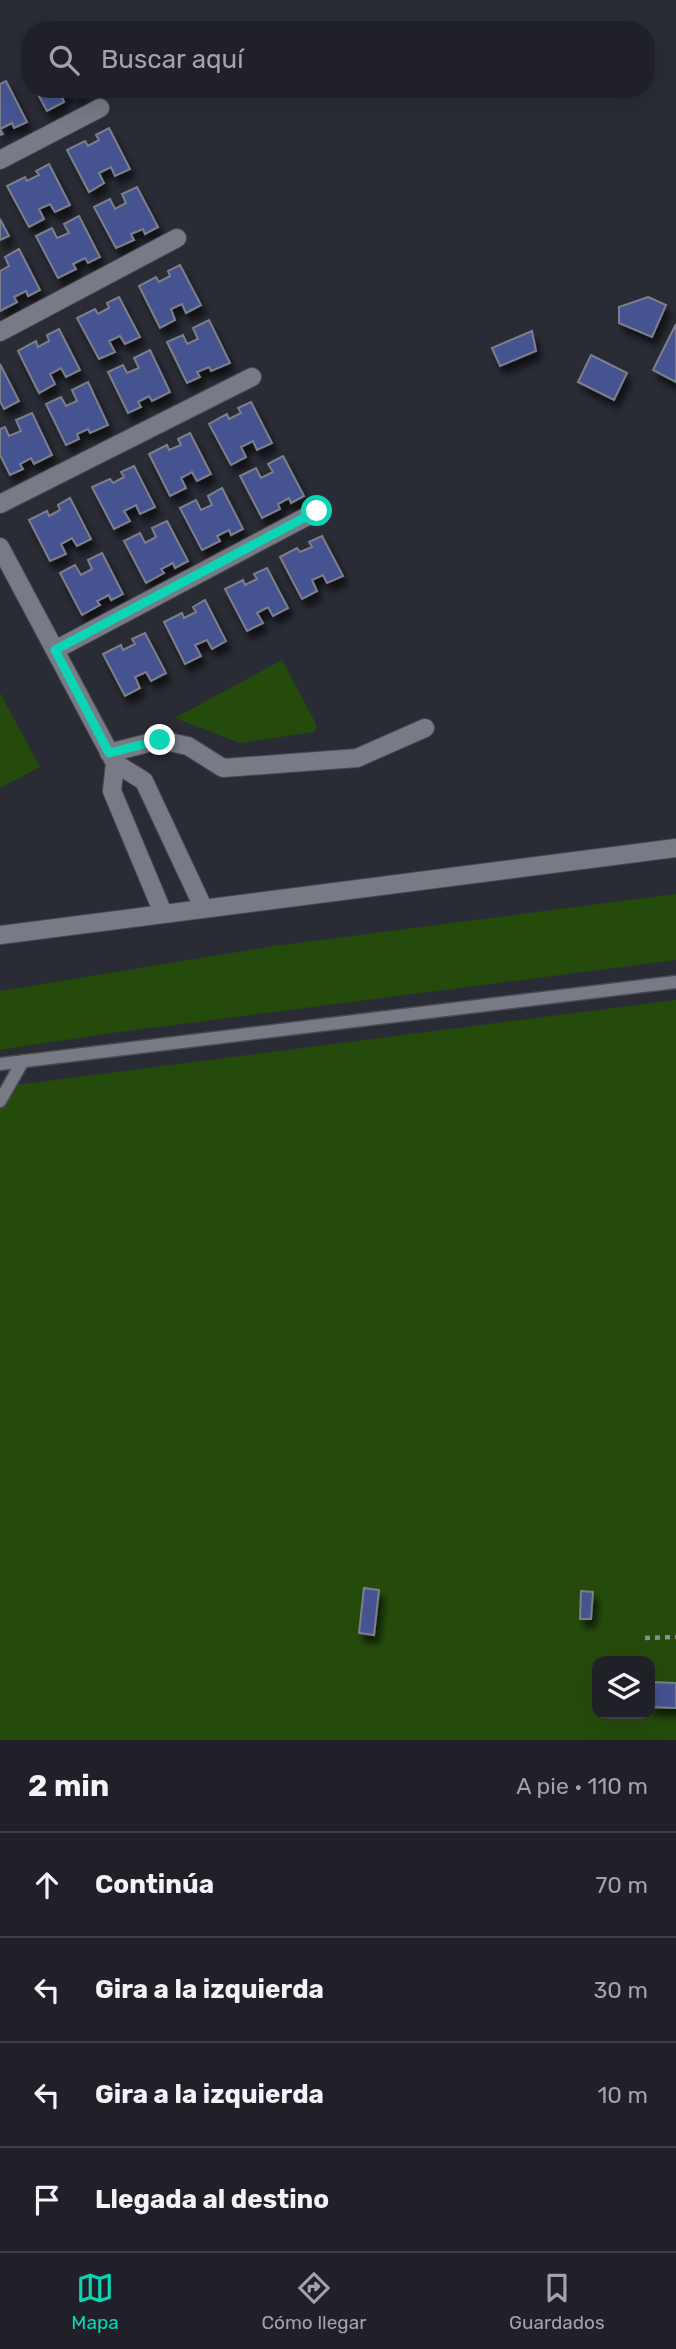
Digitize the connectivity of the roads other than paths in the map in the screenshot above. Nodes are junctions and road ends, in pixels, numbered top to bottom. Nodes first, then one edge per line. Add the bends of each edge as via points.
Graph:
1 (100, 108) dead end
2 (0, 160) edge
3 (177, 238) dead end
4 (0, 332) edge
5 (252, 377) dead end
6 (0, 504) edge
7 (317, 511) dead end
8 (0, 547) edge
9 (7, 576) edge
10 (55, 650) junction
11 (425, 728) dead end
12 (112, 758) junction
13 (676, 848) edge
14 (203, 907) junction
15 (163, 913) junction
16 (0, 935) edge
17 (676, 982) edge
18 (23, 1061) junction
19 (0, 1063) edge
20 (0, 1101) edge

1 - 2 street
3 - 4 street
5 - 6 street
7 - 10 street
8 - 9 street
9 - 10 street
10 - 12 street
11 - 12 street via 358,758 223,768 188,746 160,740
12 - 14 street via 144,781
12 - 15 street via 112,791
13 - 14 street
14 - 15 street
15 - 16 street
17 - 18 lane
18 - 19 lane
18 - 20 lane

